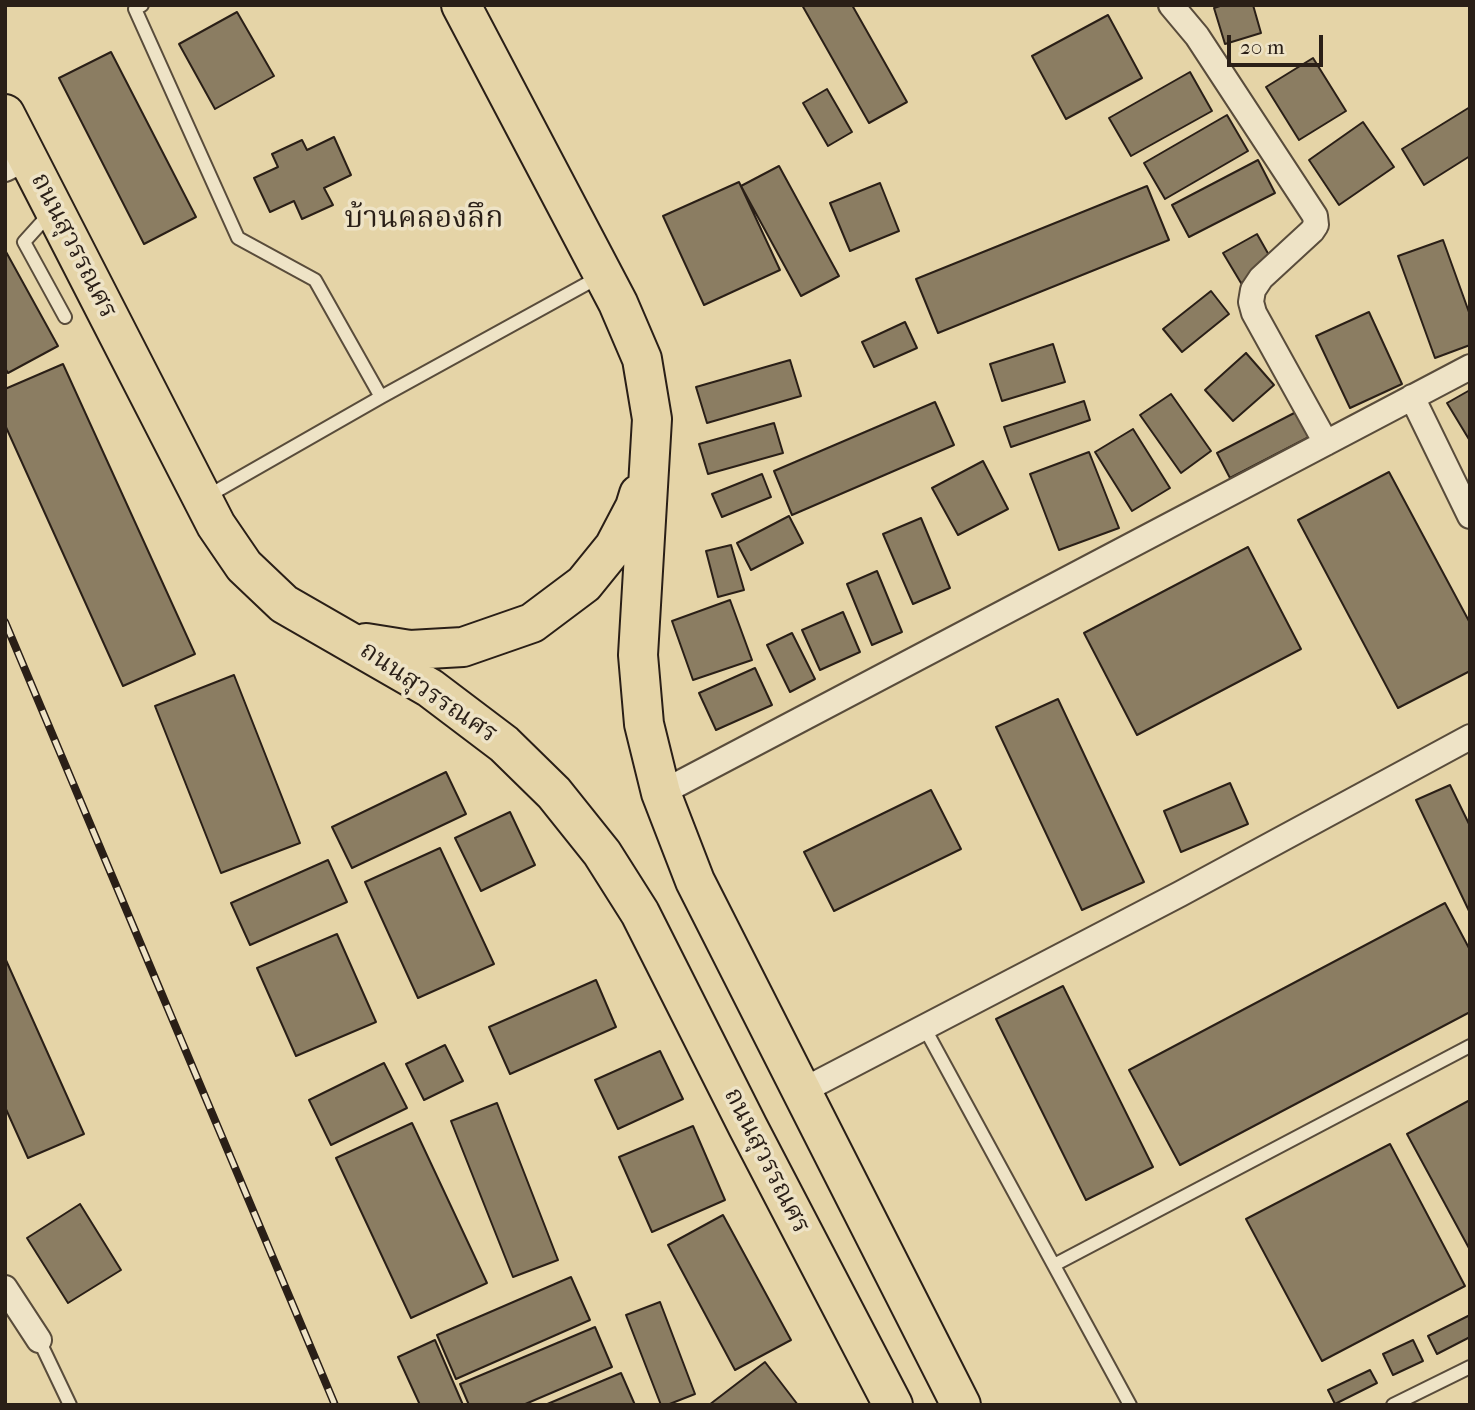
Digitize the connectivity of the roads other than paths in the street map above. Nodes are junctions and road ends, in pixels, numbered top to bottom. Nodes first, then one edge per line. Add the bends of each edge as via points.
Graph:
1 (142, 5) edge
2 (461, 5) edge
3 (1171, 5) edge
4 (5, 114) edge
5 (17, 164) edge
6 (54, 209) junction
7 (603, 275) junction
8 (65, 317) dead end
9 (1470, 367) edge
10 (381, 397) junction
11 (1412, 397) junction
12 (1326, 443) junction
13 (650, 448) junction
14 (203, 499) junction
15 (1470, 516) edge
16 (345, 637) junction
17 (1470, 737) edge
18 (661, 793) junction
19 (924, 1027) junction
20 (1470, 1045) edge
21 (802, 1091) junction
22 (1054, 1265) junction
23 (5, 1288) edge
24 (38, 1340) joint
25 (1470, 1367) edge
26 (70, 1405) edge
27 (893, 1405) edge
28 (961, 1405) edge
29 (1130, 1405) edge
30 (1393, 1405) edge

1 - 10 lane via 135,9 238,238 315,280
2 - 7 main road
3 - 12 street via 1197,36 1315,216 1312,232 1261,278 1251,302
4 - 5 main road, ถนนสุวรรณศร
5 - 6 main road, ถนนสุวรรณศร
6 - 8 lane via 24,242
6 - 14 main road, ถนนสุวรรณศร
7 - 10 lane
7 - 13 main road via 642,359 652,419
9 - 11 street
10 - 14 lane
11 - 12 street
11 - 15 street
12 - 18 street
13 - 16 main road via 635,507 614,547 584,584 532,623 463,647 410,650
13 - 18 main road via 638,655 644,724
14 - 16 main road, ถนนสุวรรณศร via 244,566 284,604
16 - 27 main road, ถนนสุวรรณศร via 430,688 504,744 554,793 602,853 640,913
17 - 19 street
18 - 21 main road via 695,881
19 - 21 street
19 - 22 lane
20 - 22 lane
21 - 28 main road
22 - 29 lane
23 - 24 street
24 - 26 lane
25 - 30 lane

